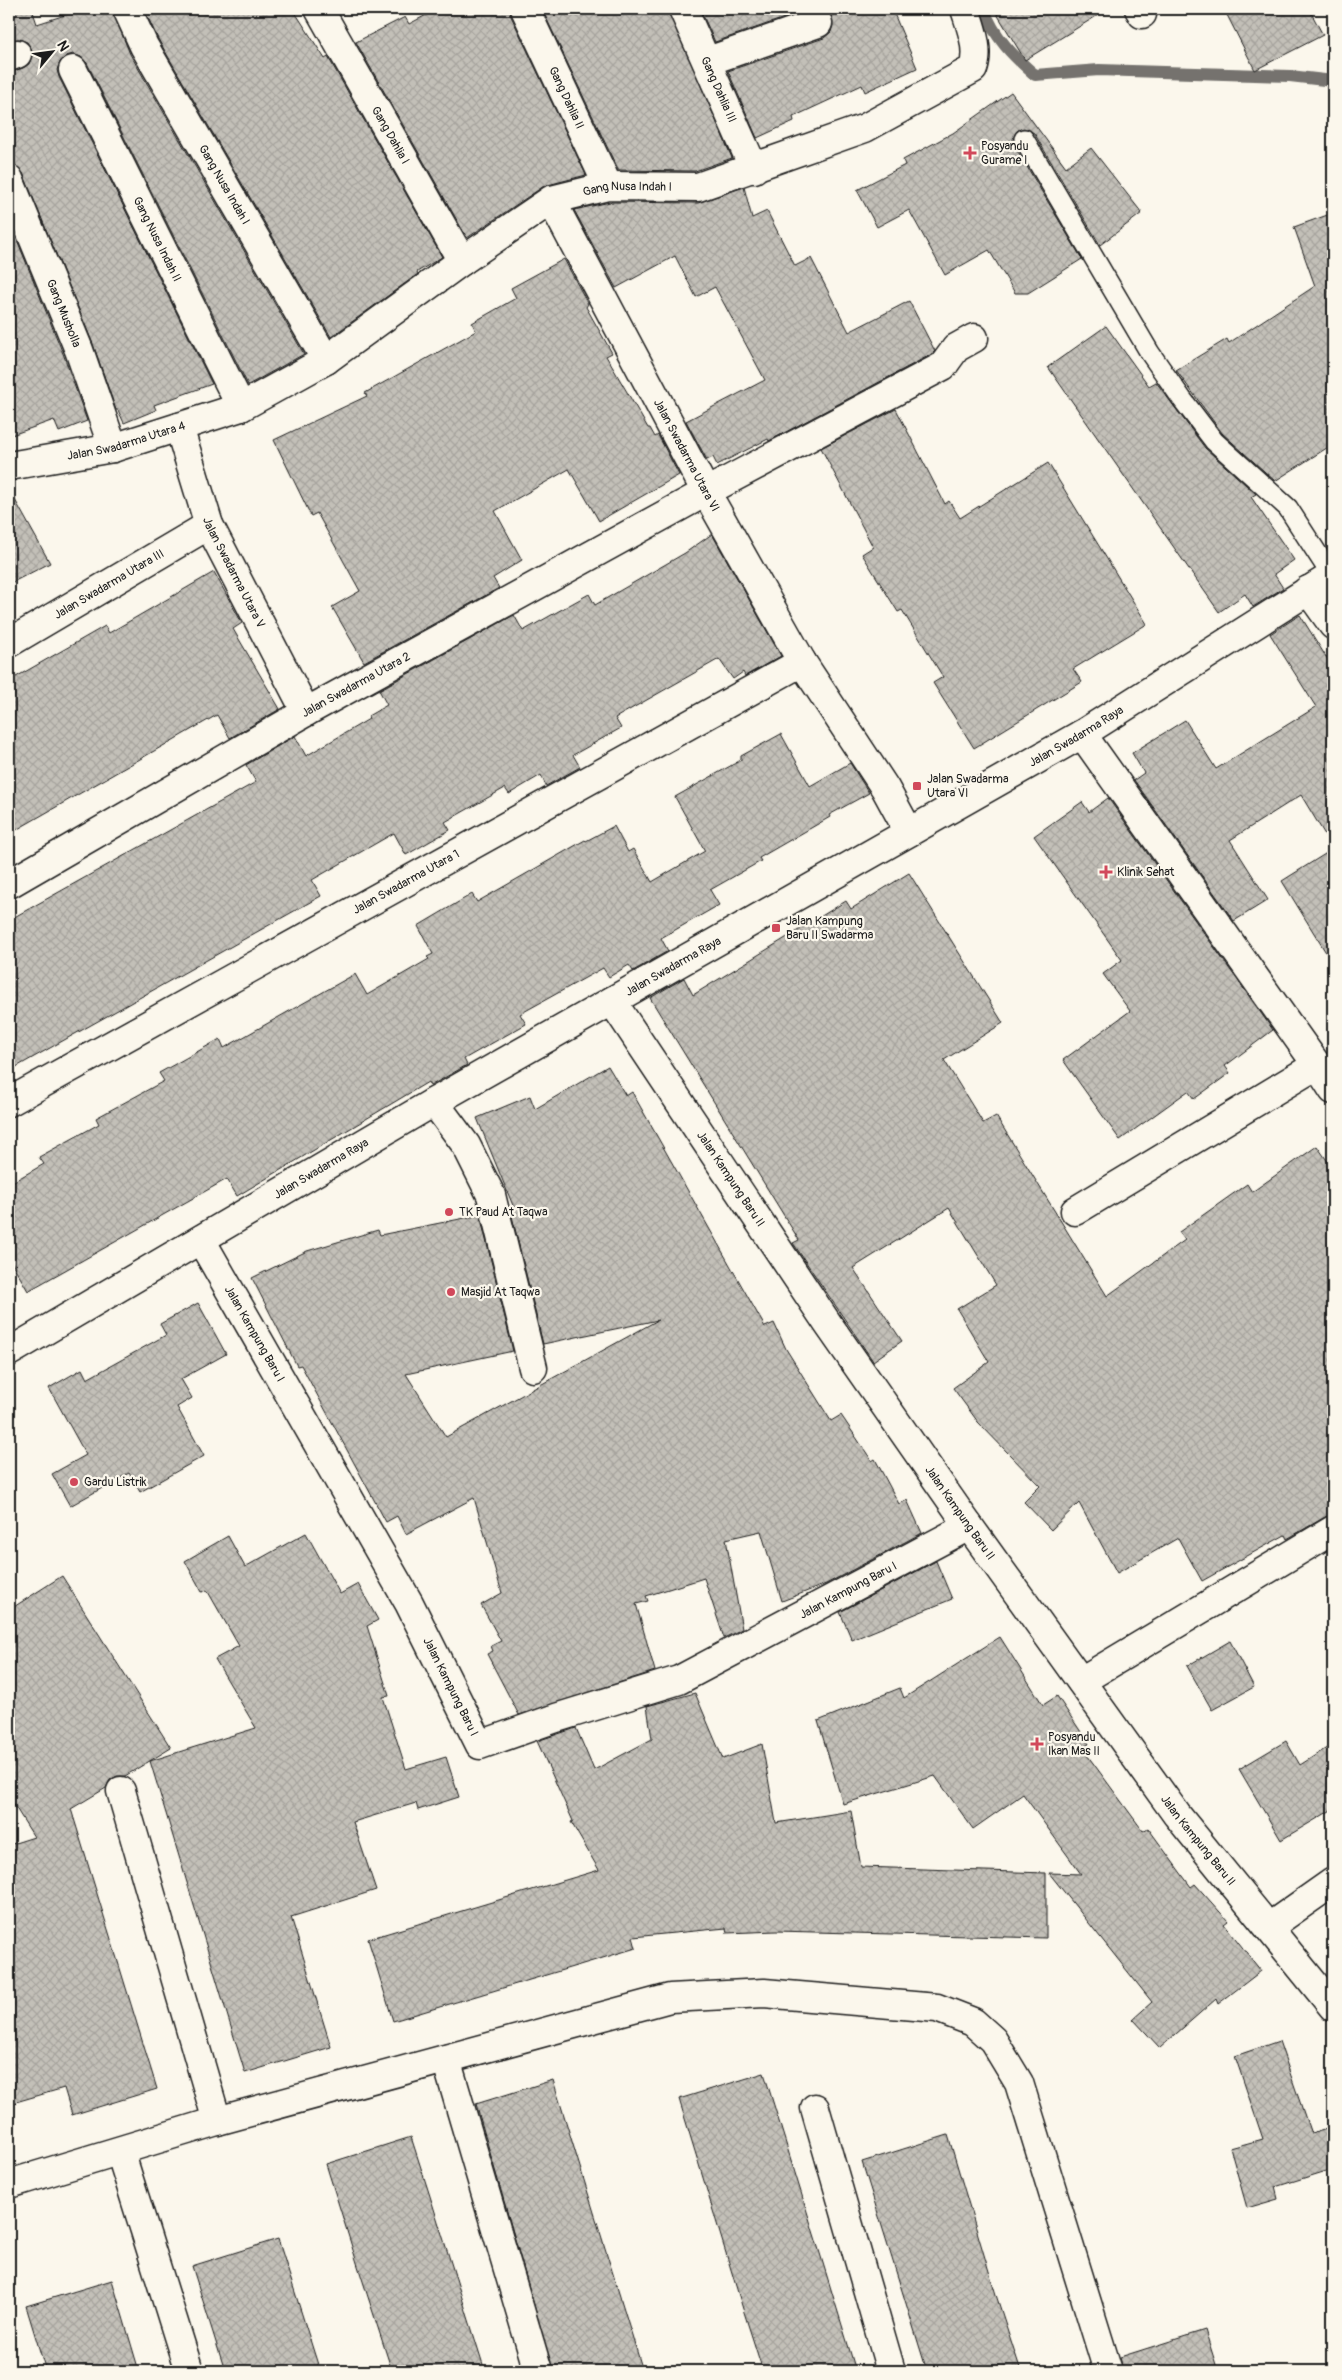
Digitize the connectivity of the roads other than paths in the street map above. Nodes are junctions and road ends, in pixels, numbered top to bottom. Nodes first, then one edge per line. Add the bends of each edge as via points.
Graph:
1 (126, 9) edge
2 (319, 9) edge
3 (525, 9) edge
4 (683, 9) edge
5 (810, 9) edge
6 (964, 9) edge
7 (708, 61) junction
8 (73, 70) dead end
9 (1024, 139) dead end
10 (754, 169) junction
11 (9, 179) edge
12 (608, 186) junction
13 (551, 200) junction
14 (462, 261) junction
15 (974, 338) dead end
16 (326, 360) junction
17 (241, 407) junction
18 (180, 427) junction
19 (113, 448) junction
20 (9, 466) edge
21 (706, 492) junction
22 (209, 525) junction
23 (1333, 576) edge
24 (1308, 590) junction
25 (1333, 625) edge
26 (9, 643) edge
27 (802, 662) junction
28 (306, 712) junction
29 (1082, 734) junction
30 (910, 832) junction
31 (9, 884) edge
32 (612, 1000) junction
33 (1318, 1065) junction
34 (1333, 1090) edge
35 (9, 1102) edge
36 (434, 1102) junction
37 (1075, 1211) dead end
38 (201, 1240) junction
39 (9, 1352) edge
40 (533, 1368) dead end
41 (969, 1526) junction
42 (1333, 1530) edge
43 (1081, 1681) junction
44 (121, 1791) dead end
45 (1333, 1882) edge
46 (1269, 1927) junction
47 (1333, 2007) edge
48 (446, 2059) junction
49 (815, 2108) dead end
50 (217, 2121) junction
51 (120, 2151) junction
52 (9, 2184) edge
53 (189, 2371) edge
54 (538, 2371) edge
55 (891, 2371) edge
56 (1108, 2371) edge

1 - 16 street, Gang Nusa Indah I via 144,46
2 - 14 street, Gang Dahlia I
3 - 12 street, Gang Dahlia II
4 - 7 street, Gang Dahlia III
5 - 7 street via 818,23
6 - 10 street, Gang Nusa Indah I via 974,38 976,61 973,70 865,128
7 - 10 street, Gang Dahlia III
8 - 17 street, Gang Nusa Indah II
9 - 23 lane via 1166,376 1214,441 1288,508
10 - 12 street, Gang Nusa Indah I via 698,187
11 - 19 street, Gang Musholla via 79,350
12 - 13 street, Gang Nusa Indah I
13 - 14 street, Gang Nusa Indah I
13 - 21 street, Jalan Swadarma Utara VI
14 - 16 street, Gang Nusa Indah I
15 - 21 street, Jalan Swadarma Utara 2 via 956,348 943,366
16 - 17 street, Gang Nusa Indah I
17 - 18 street, Jalan Swadarma Utara 4
18 - 19 street, Jalan Swadarma Utara 4
18 - 22 street, Jalan Swadarma Utara V
19 - 20 street, Jalan Swadarma Utara 4
21 - 27 street, Jalan Swadarma Utara VI
21 - 28 street, Jalan Swadarma Utara 2
22 - 26 street, Jalan Swadarma Utara III
22 - 28 street, Jalan Swadarma Utara V
23 - 24 street, Jalan Swadarma Raya
24 - 25 street
24 - 29 street, Jalan Swadarma Raya
27 - 30 street, Jalan Swadarma Utara VI
27 - 35 street, Jalan Swadarma Utara 1
28 - 31 street, Jalan Swadarma Utara 2
29 - 30 street, Jalan Swadarma Raya
29 - 33 street
30 - 32 street, Jalan Swadarma Raya
32 - 36 street, Jalan Swadarma Raya
32 - 41 street, Jalan Kampung Baru II via 828,1324
33 - 34 street
33 - 37 street
36 - 38 street, Jalan Swadarma Raya
36 - 40 street via 466,1145 491,1195
38 - 39 street, Jalan Swadarma Raya
38 - 41 street, Jalan Kampung Baru I via 409,1603 480,1745 679,1680
41 - 43 street, Jalan Kampung Baru II
42 - 43 street
43 - 46 street, Jalan Kampung Baru II via 1177,1815
44 - 50 street
45 - 46 street
46 - 47 street, Jalan Kampung Baru II
48 - 50 street
48 - 54 street
48 - 56 street via 670,1998 774,1994 937,2008 973,2022 993,2040 1018,2083
49 - 55 street
50 - 51 street
51 - 52 street
51 - 53 street

